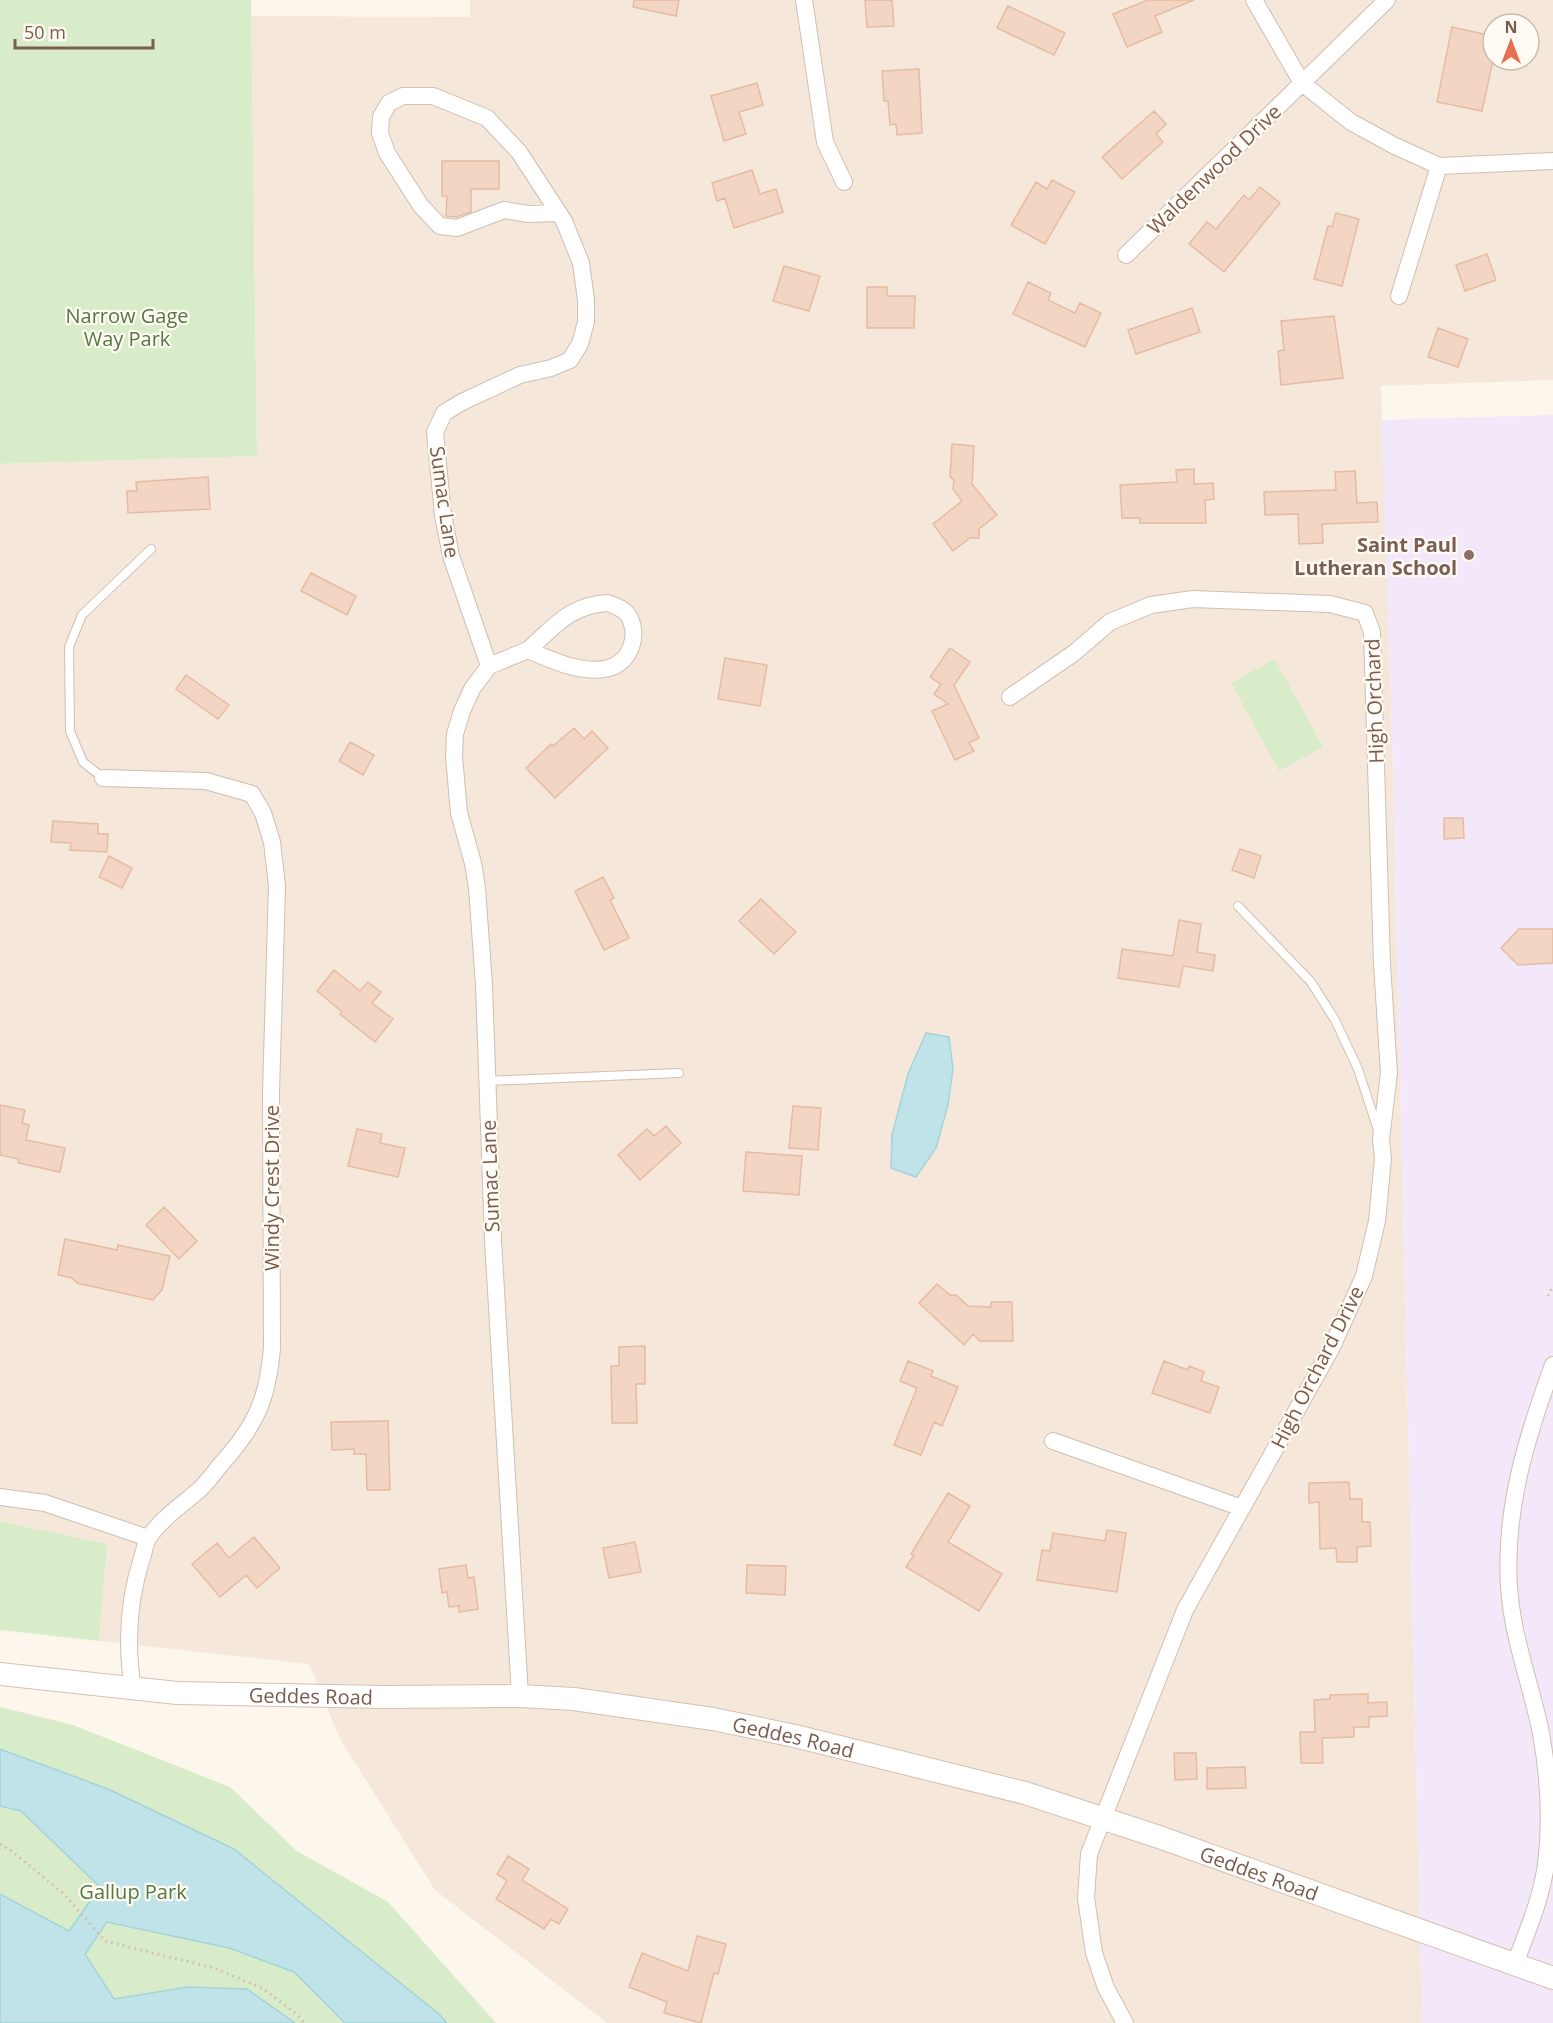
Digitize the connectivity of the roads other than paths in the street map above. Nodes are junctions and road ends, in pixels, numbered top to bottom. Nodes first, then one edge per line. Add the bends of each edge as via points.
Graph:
1 (804, 0) edge
2 (1254, 0) edge
3 (1387, 0) edge
4 (1302, 83) junction
5 (1553, 161) edge
6 (1439, 166) junction
7 (844, 182) dead end
8 (558, 213) junction
9 (1126, 255) dead end
10 (1399, 296) dead end
11 (151, 549) dead end
12 (528, 650) junction
13 (489, 666) junction
14 (1010, 697) dead end
15 (103, 778) joint
16 (1238, 906) dead end
17 (679, 1073) dead end
18 (487, 1081) junction
19 (1381, 1139) junction
20 (1553, 1365) edge
21 (1053, 1441) dead end
22 (0, 1497) edge
23 (1242, 1508) junction
24 (148, 1538) junction
25 (0, 1674) edge
26 (133, 1689) junction
27 (520, 1696) junction
28 (1103, 1820) junction
29 (1515, 1964) junction
30 (1553, 1978) edge
31 (1125, 2023) edge

1 - 7 street via 825,142
2 - 4 street
3 - 4 street, Waldenwood Drive
4 - 6 street via 1351,122
4 - 9 street, Waldenwood Drive
5 - 6 street
6 - 10 street
8 - 8 street, Sumac Lane via 504,210 457,228 440,226 421,206 387,153 380,133 381,117 389,103 403,96 433,96 487,118 519,152
8 - 13 street, Sumac Lane via 580,263 586,300 580,344 570,360 492,386 453,407 444,413 435,432 450,556
11 - 15 lane via 82,615 69,646 70,730 83,762
12 - 12 street via 573,610 591,604 608,603 620,608 632,625 630,651 623,662 609,668 579,668
12 - 13 street
13 - 18 street, Sumac Lane via 462,711 454,756 459,813 477,888
14 - 19 street, High Orchard via 1074,653 1110,622 1151,605 1193,598 1330,604 1365,613 1372,632 1389,1073
15 - 24 street, Windy Crest Drive via 206,781 252,794 272,842 277,886 271,1093 270,1376 260,1408 242,1441 200,1489
16 - 19 lane, High Orchard Drive via 1311,982 1335,1020 1358,1069
17 - 18 lane
18 - 27 street, Sumac Lane
19 - 23 street, High Orchard Drive via 1377,1221 1364,1276 1332,1347
20 - 29 street via 1528,1436 1514,1493 1509,1537 1513,1620 1541,1734 1549,1797 1547,1857 1534,1912
21 - 23 street
22 - 24 street via 45,1503
23 - 28 street, High Orchard Drive via 1185,1610
24 - 26 street, Windy Crest Drive via 130,1615 128,1661
25 - 26 main road, Geddes Road
26 - 27 main road, Geddes Road via 385,1697
27 - 28 main road, Geddes Road via 659,1710 795,1736 1025,1793
28 - 29 main road, Geddes Road
28 - 31 street, High Orchard Drive via 1089,1854 1086,1898 1094,1953 1106,1988
29 - 30 main road, Geddes Road

